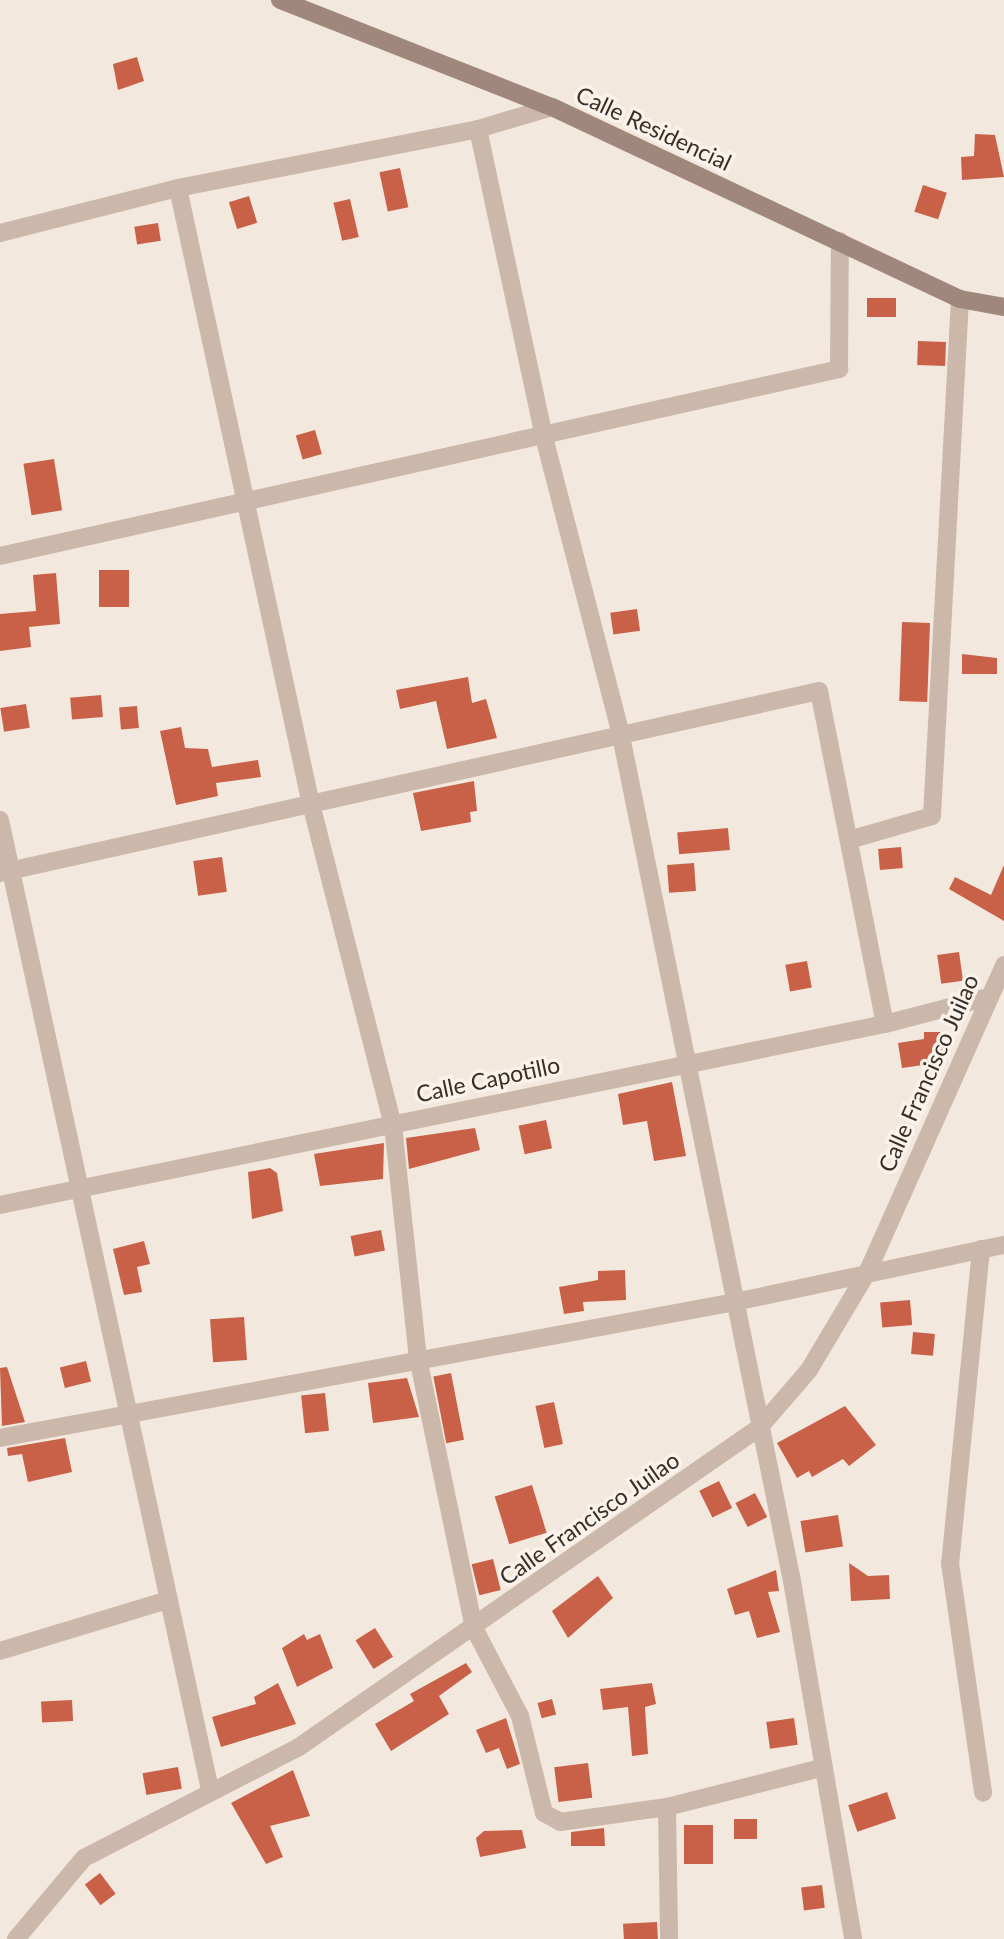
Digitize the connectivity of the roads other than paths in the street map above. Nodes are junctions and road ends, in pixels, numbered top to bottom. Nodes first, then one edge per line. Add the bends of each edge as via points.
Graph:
1 (280, 0) edge
2 (301, 4) edge
3 (552, 107) junction
4 (478, 129) junction
5 (178, 188) junction
6 (0, 233) edge
7 (840, 241) junction
8 (960, 299) junction
9 (1004, 307) edge
10 (544, 437) junction
11 (249, 501) junction
12 (0, 556) edge
13 (620, 731) junction
14 (310, 800) junction
15 (0, 820) edge
16 (849, 840) junction
17 (5, 871) edge
18 (1004, 965) edge
19 (985, 998) junction
20 (885, 1024) junction
21 (687, 1061) junction
22 (393, 1125) junction
23 (80, 1188) junction
24 (0, 1205) edge
25 (1004, 1245) edge
26 (981, 1249) junction
27 (868, 1271) junction
28 (735, 1302) junction
29 (418, 1358) junction
30 (124, 1416) junction
31 (760, 1427) junction
32 (0, 1438) edge
33 (165, 1601) junction
34 (474, 1628) junction
35 (0, 1651) edge
36 (821, 1768) junction
37 (210, 1790) junction
38 (984, 1793) dead end
39 (667, 1807) junction
40 (16, 1939) edge
41 (669, 1939) edge
42 (853, 1939) edge

1 - 2 main road, Calle Residencial
2 - 3 main road, Calle Residencial
3 - 4 street
3 - 7 main road, Calle Residencial
4 - 5 street
4 - 10 street
5 - 6 street
5 - 11 street
7 - 8 main road, Calle Residencial
7 - 10 street via 839,369
8 - 9 main road, Calle Residencial
8 - 16 street via 932,816
10 - 11 street
10 - 13 street
11 - 12 street
11 - 14 street
13 - 14 street
13 - 16 street via 819,691
13 - 21 street
14 - 17 street
14 - 22 street
15 - 17 street
16 - 20 street
17 - 23 street
18 - 19 street, Calle Francisco Juilao
19 - 20 street, Calle Capotillo
19 - 27 street, Calle Francisco Juilao
20 - 21 street, Calle Capotillo
21 - 22 street, Calle Capotillo
21 - 28 street
22 - 23 street, Calle Capotillo
22 - 29 street
23 - 24 street, Calle Capotillo
23 - 30 street
25 - 26 street
26 - 27 street
26 - 38 street via 950,1563
27 - 28 street
27 - 31 street, Calle Francisco Juilao via 809,1370
28 - 29 street
28 - 31 street
29 - 30 street
29 - 34 street
30 - 32 street
30 - 33 street
31 - 34 street, Calle Francisco Juilao
31 - 36 street
33 - 35 street
33 - 37 street
34 - 37 street, Calle Francisco Juilao via 299,1746
34 - 39 street via 520,1716 548,1819
36 - 39 street
36 - 42 street
37 - 40 street, Calle Francisco Juilao via 84,1858
39 - 41 street

